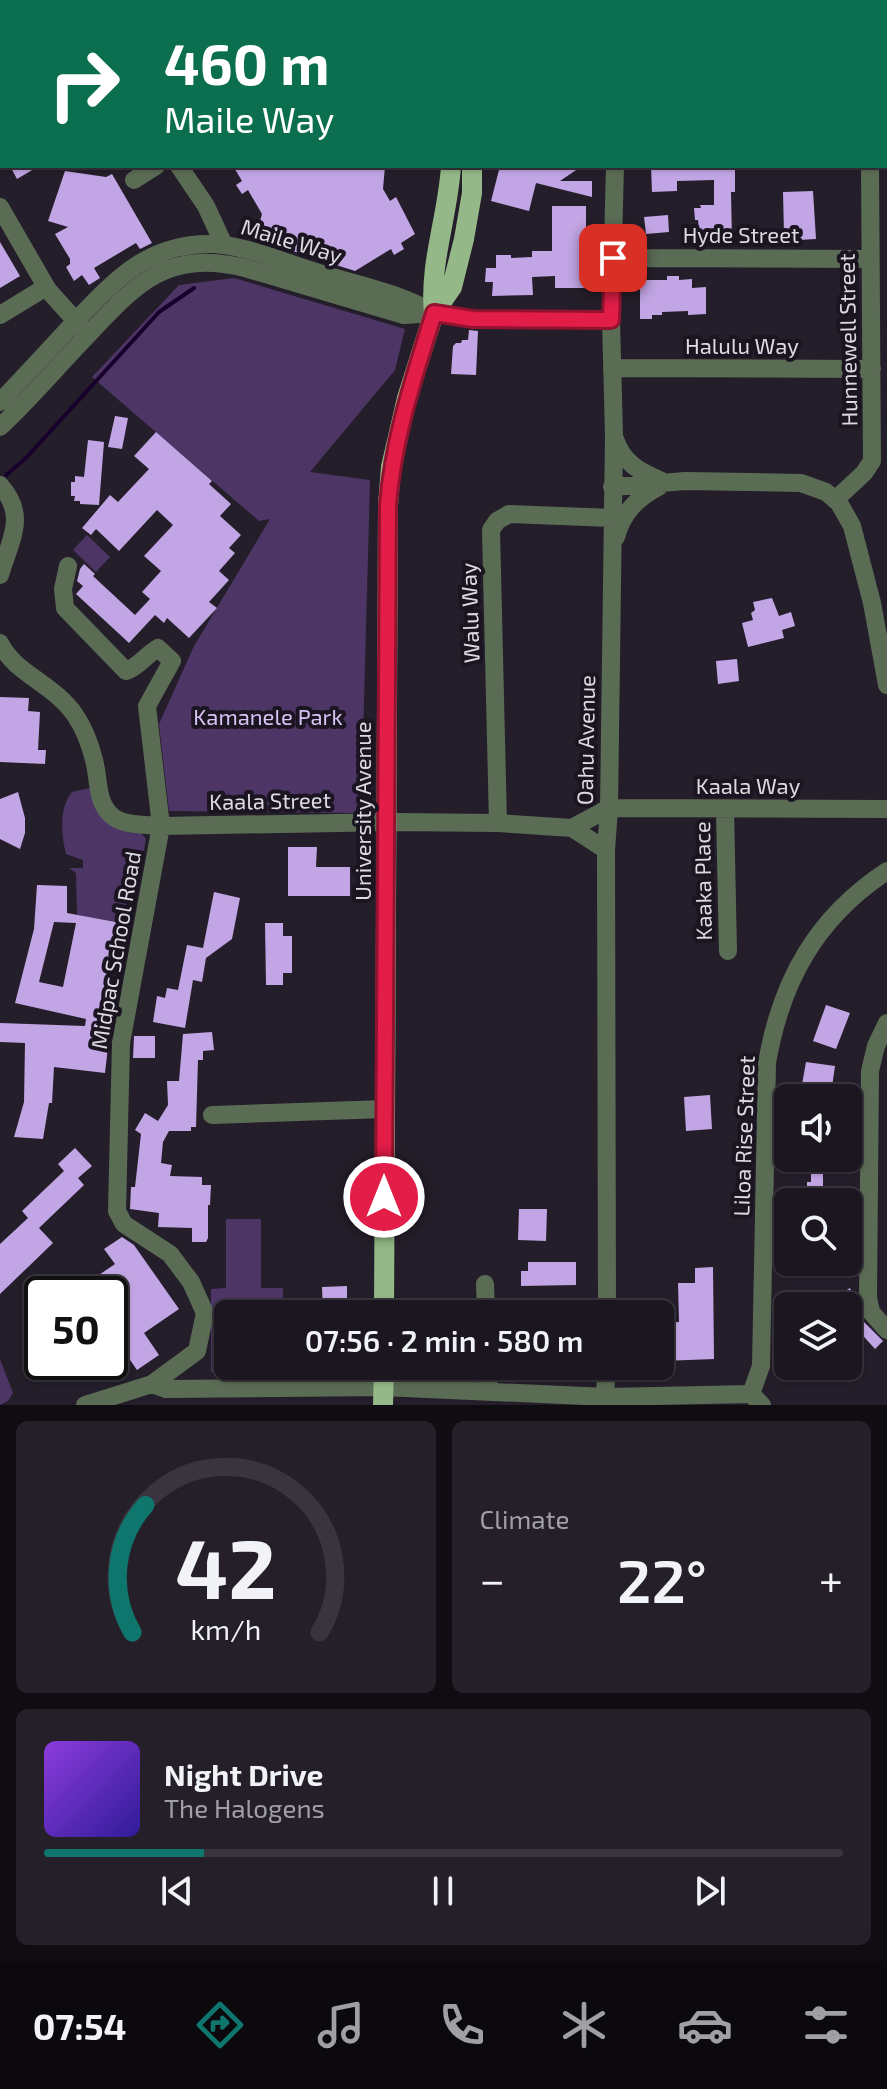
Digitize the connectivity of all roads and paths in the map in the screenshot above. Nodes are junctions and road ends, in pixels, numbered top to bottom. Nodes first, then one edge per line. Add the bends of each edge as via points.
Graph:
1 (153, 168) edge
2 (180, 168) edge
3 (451, 168) edge
4 (472, 168) edge
5 (615, 168) edge
6 (870, 168) edge
7 (134, 180) dead end
8 (0, 207) edge
9 (224, 245) junction
10 (613, 258) junction
11 (870, 259) junction
12 (46, 287) junction
13 (887, 308) edge
14 (434, 313) junction
15 (0, 315) edge
16 (611, 320) junction
17 (880, 323) edge
18 (82, 328) junction
19 (612, 368) junction
20 (872, 369) junction
21 (0, 402) edge
22 (0, 427) edge
23 (614, 436) junction
24 (879, 461) edge
25 (666, 483) junction
26 (0, 485) edge
27 (612, 487) junction
28 (835, 500) junction
29 (612, 518) junction
30 (612, 554) junction
31 (68, 566) dead end
32 (0, 575) edge
33 (879, 603) edge
34 (0, 643) edge
35 (887, 685) edge
36 (609, 808) junction
37 (725, 809) junction
38 (887, 809) edge
39 (388, 822) junction
40 (498, 823) junction
41 (161, 826) junction
42 (572, 828) junction
43 (606, 850) junction
44 (887, 871) edge
45 (728, 951) dead end
46 (887, 1023) edge
47 (385, 1109) junction
48 (212, 1115) dead end
49 (485, 1284) dead end
50 (384, 1300) edge
51 (486, 1300) edge
52 (607, 1300) edge
53 (887, 1330) edge
54 (489, 1380) edge
55 (607, 1380) edge
56 (152, 1384) junction
57 (383, 1386) edge
58 (489, 1390) junction
59 (756, 1399) edge
60 (606, 1401) edge
61 (85, 1405) edge

1 - 7 street
2 - 9 street
3 - 14 main road, University Avenue via 432,278
4 - 14 main road, University Avenue via 472,193 452,287
5 - 10 street, Oahu Avenue
6 - 11 street, Hunnewell Street
8 - 12 street
9 - 14 street, Maile Way via 406,298
9 - 18 street, Maile Way via 174,248 138,263 108,287
10 - 11 street, Hyde Street
10 - 16 street, Oahu Avenue
11 - 17 street, Hunnewell Street
12 - 15 street
12 - 18 street
13 - 17 street
14 - 16 street, Maile Way via 473,319
14 - 18 street, Maile Way via 404,315 245,268 195,263 162,271
14 - 39 main road, University Avenue via 391,467
16 - 19 street, Oahu Avenue
17 - 20 street, Hunnewell Street
18 - 21 street, Maile Way
18 - 22 street, Maile Way
19 - 20 street, Halulu Way
19 - 23 street, Oahu Avenue
20 - 24 street, Hunnewell Street
23 - 25 street via 629,463
23 - 27 street, Oahu Avenue
24 - 28 street, Hunnewell Street
25 - 27 street
25 - 28 street via 801,483 818,487
25 - 30 street via 629,509
26 - 32 street via 13,501 16,518
27 - 29 street, Oahu Avenue
28 - 33 street via 852,526
29 - 30 street, Oahu Avenue
29 - 40 street, Walu Way via 509,514 491,530
30 - 36 street, Oahu Avenue
31 - 41 street, Midpac School Road via 65,608 126,671 158,648 172,661 147,706
33 - 35 street
34 - 41 street, Kaala Street via 11,660 52,689 75,715 91,746 100,797 110,814 122,822
36 - 37 street, Kaala Way
36 - 42 street
36 - 43 street, Oahu Avenue
37 - 38 street, Kaala Way
37 - 45 street, Kaaka Place
39 - 40 street, Kaala Street
39 - 41 street, Kaala Street
39 - 47 main road, University Avenue
40 - 42 street, Kaala Street
41 - 56 street, Midpac School Road via 121,1043 117,1211 124,1224 170,1254 205,1313 197,1351
42 - 43 street, Kaala Street
43 - 52 street, Oahu Avenue
44 - 59 street, Liloa Rise Street via 842,906 819,933 799,963 773,1029 767,1063
46 - 53 street via 870,1071 868,1283 869,1308
47 - 48 street
47 - 50 main road, University Avenue
49 - 51 street
54 - 58 street
55 - 60 street
56 - 57 street via 166,1389
56 - 61 street
57 - 58 street
58 - 60 street
59 - 60 street

